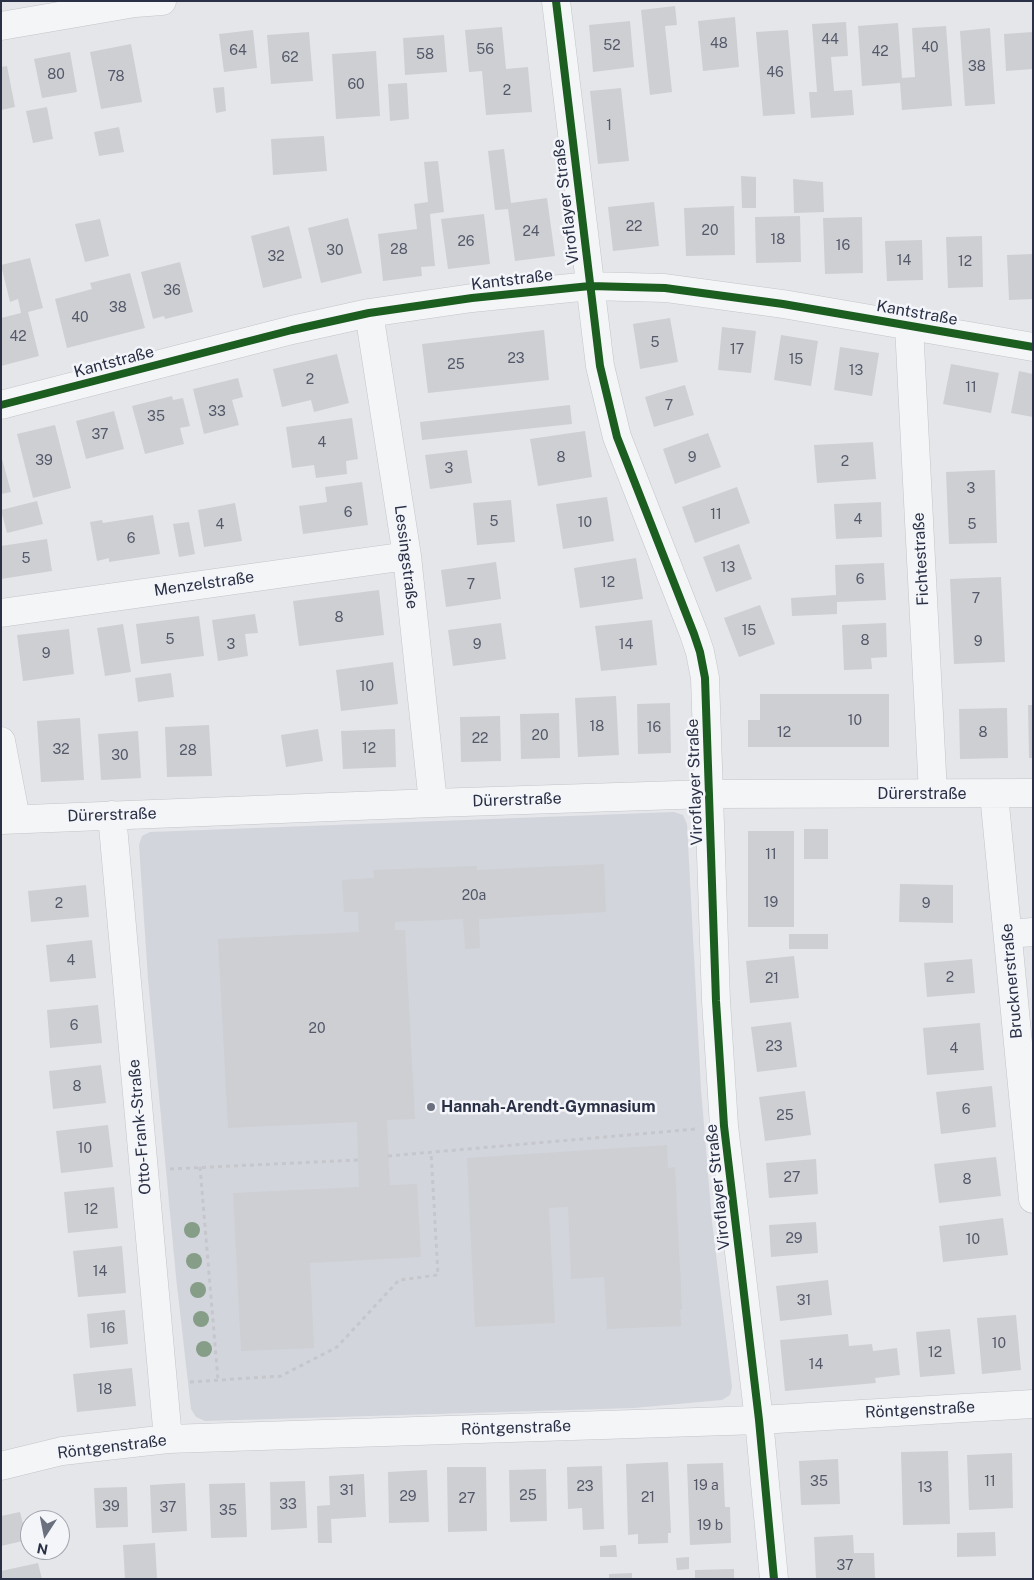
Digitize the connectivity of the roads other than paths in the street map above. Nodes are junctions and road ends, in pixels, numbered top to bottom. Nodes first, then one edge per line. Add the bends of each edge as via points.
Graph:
1 (162, 1) edge
2 (556, 1) edge
3 (1, 26) edge
4 (590, 286) junction
5 (369, 313) junction
6 (909, 326) junction
7 (1033, 347) edge
8 (1, 405) edge
9 (407, 556) junction
10 (1, 613) edge
11 (1, 741) edge
12 (933, 793) junction
13 (1033, 793) edge
14 (709, 794) junction
15 (994, 794) junction
16 (433, 803) junction
17 (112, 815) junction
18 (8, 820) edge
19 (1020, 933) edge
20 (1033, 1199) edge
21 (1033, 1404) edge
22 (758, 1420) junction
23 (168, 1440) junction
24 (1, 1466) edge
25 (774, 1579) edge

1 - 3 street
2 - 4 street, Viroflayer Straße
4 - 5 street, Kantstraße
4 - 6 street, Kantstraße via 665,288
4 - 14 street, Viroflayer Straße via 600,366 617,437 700,652 705,678
5 - 8 street, Kantstraße
5 - 9 street, Lessingstraße
6 - 7 street, Kantstraße
6 - 12 street, Fichtestraße
9 - 10 street, Menzelstraße
9 - 16 street, Lessingstraße
11 - 18 street
12 - 14 street, Dürerstraße
12 - 15 street, Dürerstraße
13 - 15 street, Dürerstraße
14 - 16 street, Dürerstraße
14 - 22 street, Viroflayer Straße via 724,1126
15 - 19 street, Brucknerstraße
16 - 17 street, Dürerstraße
17 - 18 street, Dürerstraße
17 - 23 street, Otto-Frank-Straße
19 - 20 street, Brucknerstraße
21 - 22 street, Röntgenstraße
22 - 23 street, Röntgenstraße
22 - 25 street, Viroflayer Straße
23 - 24 street, Röntgenstraße via 62,1451

